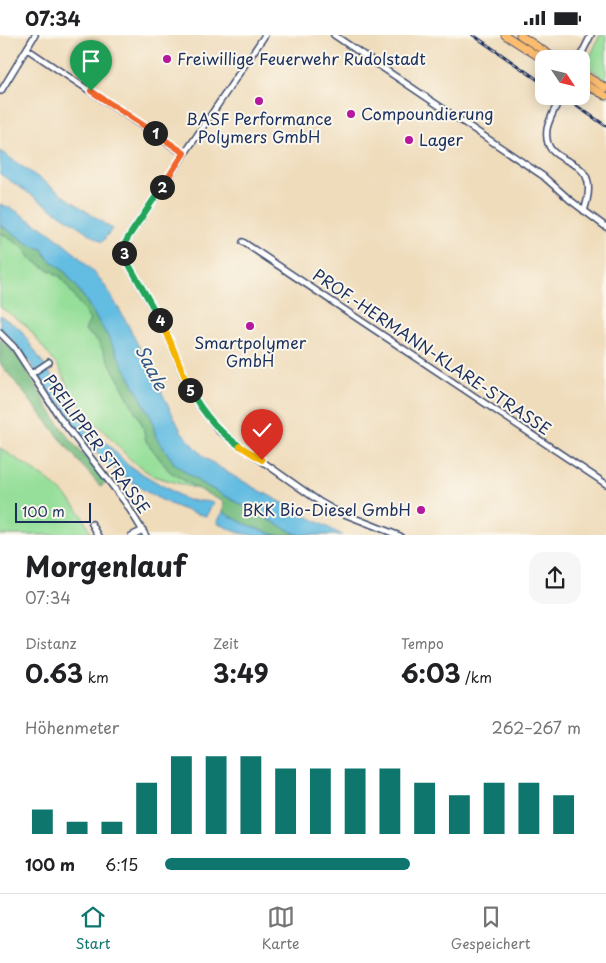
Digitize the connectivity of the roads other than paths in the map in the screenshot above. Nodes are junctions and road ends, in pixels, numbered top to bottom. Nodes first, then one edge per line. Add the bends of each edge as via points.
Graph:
1 (35, 35) edge
2 (264, 35) edge
3 (334, 35) edge
4 (505, 35) edge
5 (520, 35) edge
6 (591, 35) edge
7 (27, 49) junction
8 (542, 50) edge
9 (583, 50) edge
10 (535, 54) edge
11 (590, 78) edge
12 (590, 87) edge
13 (606, 88) edge
14 (1, 91) edge
15 (606, 96) edge
16 (557, 105) edge
17 (184, 153) junction
18 (584, 211) junction
19 (606, 227) edge
20 (243, 242) dead end
21 (0, 333) edge
22 (47, 362) dead end
23 (32, 373) junction
24 (606, 484) edge
25 (92, 524) dead end
26 (144, 533) edge
27 (99, 535) edge
28 (131, 535) edge
29 (400, 535) edge

1 - 7 street
2 - 17 street
3 - 18 street via 543,176
4 - 10 main road
5 - 8 main road
6 - 9 street
7 - 14 street
7 - 17 street
11 - 13 main road
12 - 15 main road
16 - 18 street via 548,135 553,150 590,175 592,195
17 - 29 street via 129,236 124,250 199,405 219,431 320,502
18 - 19 street
20 - 24 street, PROF.-HERMANN-KLARE-STRASSE
21 - 23 street, PREILIPPER STRASSE
22 - 23 street
23 - 26 street, PREILIPPER STRASSE via 60,418 125,502
25 - 27 street
26 - 28 street

